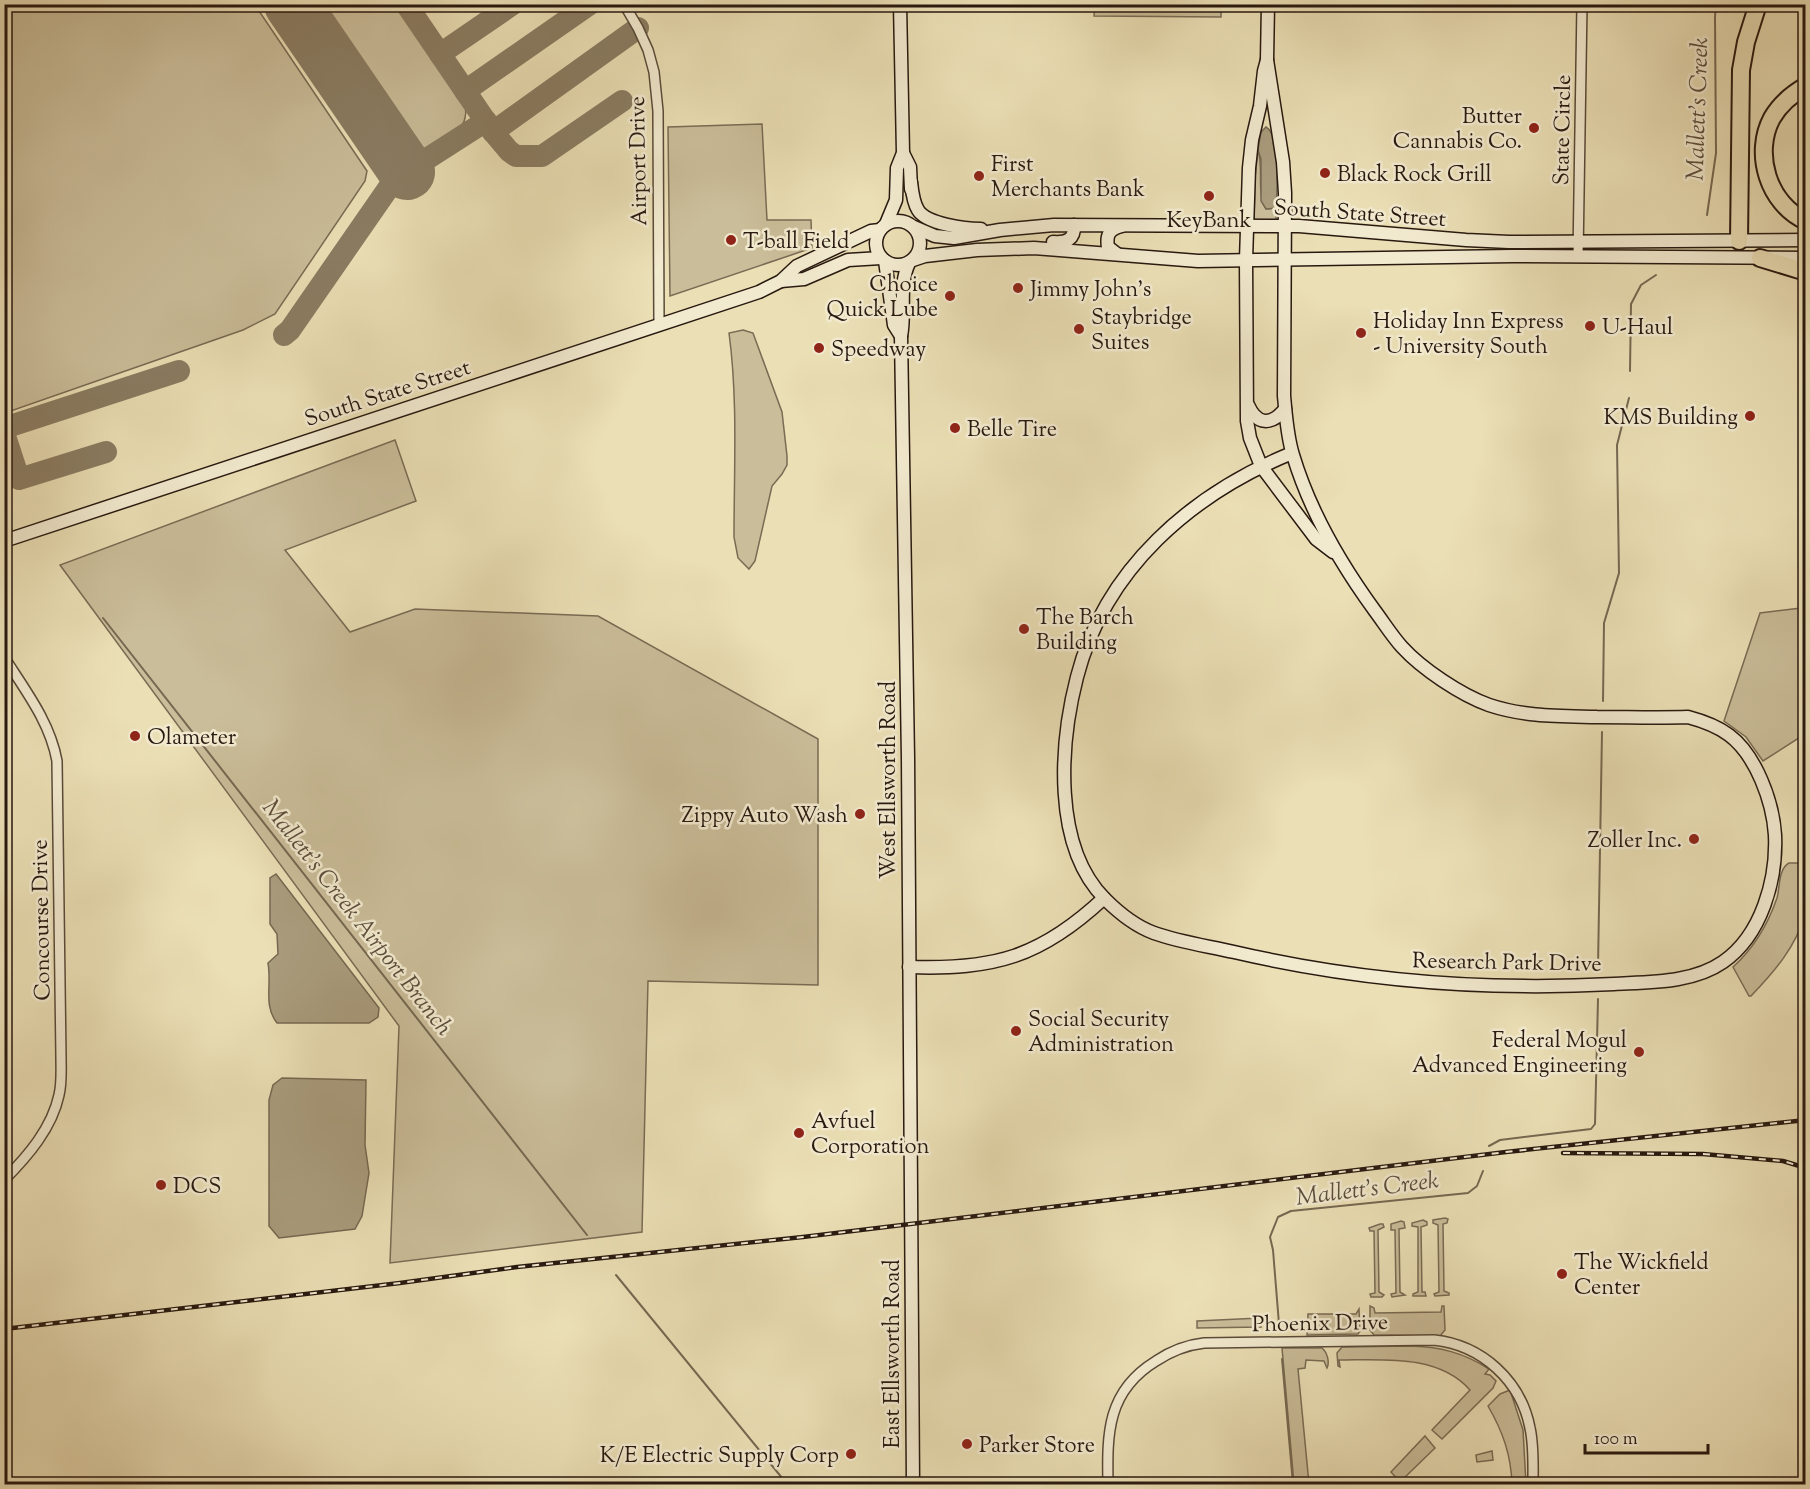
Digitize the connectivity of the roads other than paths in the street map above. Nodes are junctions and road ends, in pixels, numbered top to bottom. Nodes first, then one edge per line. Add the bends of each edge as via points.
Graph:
1 (624, 4) edge
2 (900, 4) edge
3 (1268, 4) edge
4 (1581, 4) edge
5 (1758, 4) edge
6 (1267, 60) junction
7 (1806, 86) edge
8 (1256, 126) junction
9 (903, 153) junction
10 (1283, 162) junction
11 (910, 182) junction
12 (1806, 221) edge
13 (1074, 225) junction
14 (912, 226) junction
15 (1126, 226) junction
16 (1247, 226) junction
17 (1284, 226) junction
18 (883, 227) junction
19 (1031, 227) junction
20 (1006, 229) junction
21 (1420, 236) junction
22 (1806, 240) edge
23 (1739, 241) junction
24 (1579, 242) junction
25 (1615, 242) junction
26 (1018, 248) junction
27 (984, 250) junction
28 (1117, 254) junction
29 (1578, 256) junction
30 (1615, 257) junction
31 (1760, 258) junction
32 (1806, 258) edge
33 (1327, 259) junction
34 (883, 260) junction
35 (1246, 260) junction
36 (1285, 260) junction
37 (911, 262) junction
38 (1806, 272) edge
39 (782, 281) junction
40 (659, 324) junction
41 (901, 336) junction
42 (1247, 402) junction
43 (1285, 409) junction
44 (1292, 453) junction
45 (1261, 466) junction
46 (4, 541) edge
47 (1336, 554) junction
48 (4, 657) edge
49 (1104, 898) junction
50 (909, 967) junction
51 (4, 1180) edge
52 (912, 1224) joint
53 (913, 1485) edge
54 (1108, 1485) edge
55 (1533, 1485) edge

1 - 40 street, Airport Drive via 638,27 654,72 658,111
2 - 9 main road
3 - 6 main road
4 - 24 street, State Circle
5 - 23 highway via 1741,70
6 - 8 main road, Research Park Drive
6 - 10 main road
7 - 12 highway via 1782,104 1772,118 1764,148 1771,186 1790,212
8 - 10 main road via 1267,120 1272,123
8 - 16 main road, Research Park Drive via 1249,168
9 - 11 main road via 910,166
9 - 18 main road via 897,168 896,200
10 - 17 main road, Research Park Drive
11 - 14 main road
11 - 20 main road via 916,208 925,218 964,228
13 - 15 main road, South State Street
13 - 19 main road, South State Street
13 - 26 main road via 1073,235 1066,243 1027,241
14 - 18 main road via 896,221
14 - 20 main road, South State Street via 945,238
14 - 37 main road via 920,238 920,250
15 - 16 main road, South State Street
15 - 28 main road via 1115,228 1107,236 1108,247
16 - 17 main road, South State Street
16 - 35 main road, Research Park Drive
17 - 21 main road, South State Street
17 - 36 main road, Research Park Drive
18 - 34 main road via 876,242
18 - 39 main road, South State Street via 796,266
19 - 20 main road, South State Street
19 - 27 main road via 1019,234 985,238
21 - 24 main road, South State Street via 1498,242
21 - 33 main road via 1407,249 1394,253
22 - 23 main road, South State Street
23 - 25 main road, South State Street
23 - 31 main road via 1742,248
24 - 25 main road, South State Street
24 - 29 street, State Circle
25 - 30 street
26 - 27 main road, South State Street
26 - 28 main road, South State Street
27 - 37 main road, South State Street via 925,256
28 - 35 main road, South State Street
29 - 30 main road, South State Street
29 - 33 main road, South State Street
30 - 31 main road, South State Street
31 - 32 main road, South State Street
31 - 38 highway
33 - 36 main road, South State Street
34 - 37 main road via 895,266
34 - 39 main road, South State Street via 848,260 804,279
34 - 41 main road, West Ellsworth Road via 894,325
35 - 36 main road, South State Street
35 - 42 main road, Research Park Drive
36 - 43 main road, Research Park Drive
37 - 41 main road, West Ellsworth Road via 903,287
39 - 40 main road, South State Street
40 - 46 main road, South State Street
41 - 50 main road, West Ellsworth Road
42 - 43 main road via 1252,414 1266,421 1278,418
42 - 45 main road, Research Park Drive via 1250,438
43 - 44 main road, Research Park Drive
44 - 45 main road, Research Park Drive
44 - 47 main road, Research Park Drive
45 - 47 main road, Research Park Drive via 1316,539
45 - 49 main road, Research Park Drive via 1193,507 1149,548 1110,601 1080,665 1066,730 1066,800 1078,857 1088,880
47 - 49 main road, Research Park Drive via 1402,647 1462,692 1488,704 1532,715 1688,717 1732,737 1758,772 1775,830 1776,858 1770,890 1757,921 1725,961 1705,972 1663,980 1593,985 1508,986 1399,980 1276,962 1154,933
48 - 51 street, Concourse Drive via 48,728 57,761 61,1058 60,1094 47,1126 26,1158
49 - 50 main road via 1067,930 1011,958 963,967
50 - 52 main road, West Ellsworth Road
52 - 53 main road, East Ellsworth Road
54 - 55 street, Phoenix Drive via 1109,1433 1115,1407 1121,1394 1146,1366 1166,1354 1189,1344 1204,1343 1434,1340 1447,1341 1480,1356 1500,1371 1518,1393 1530,1429

